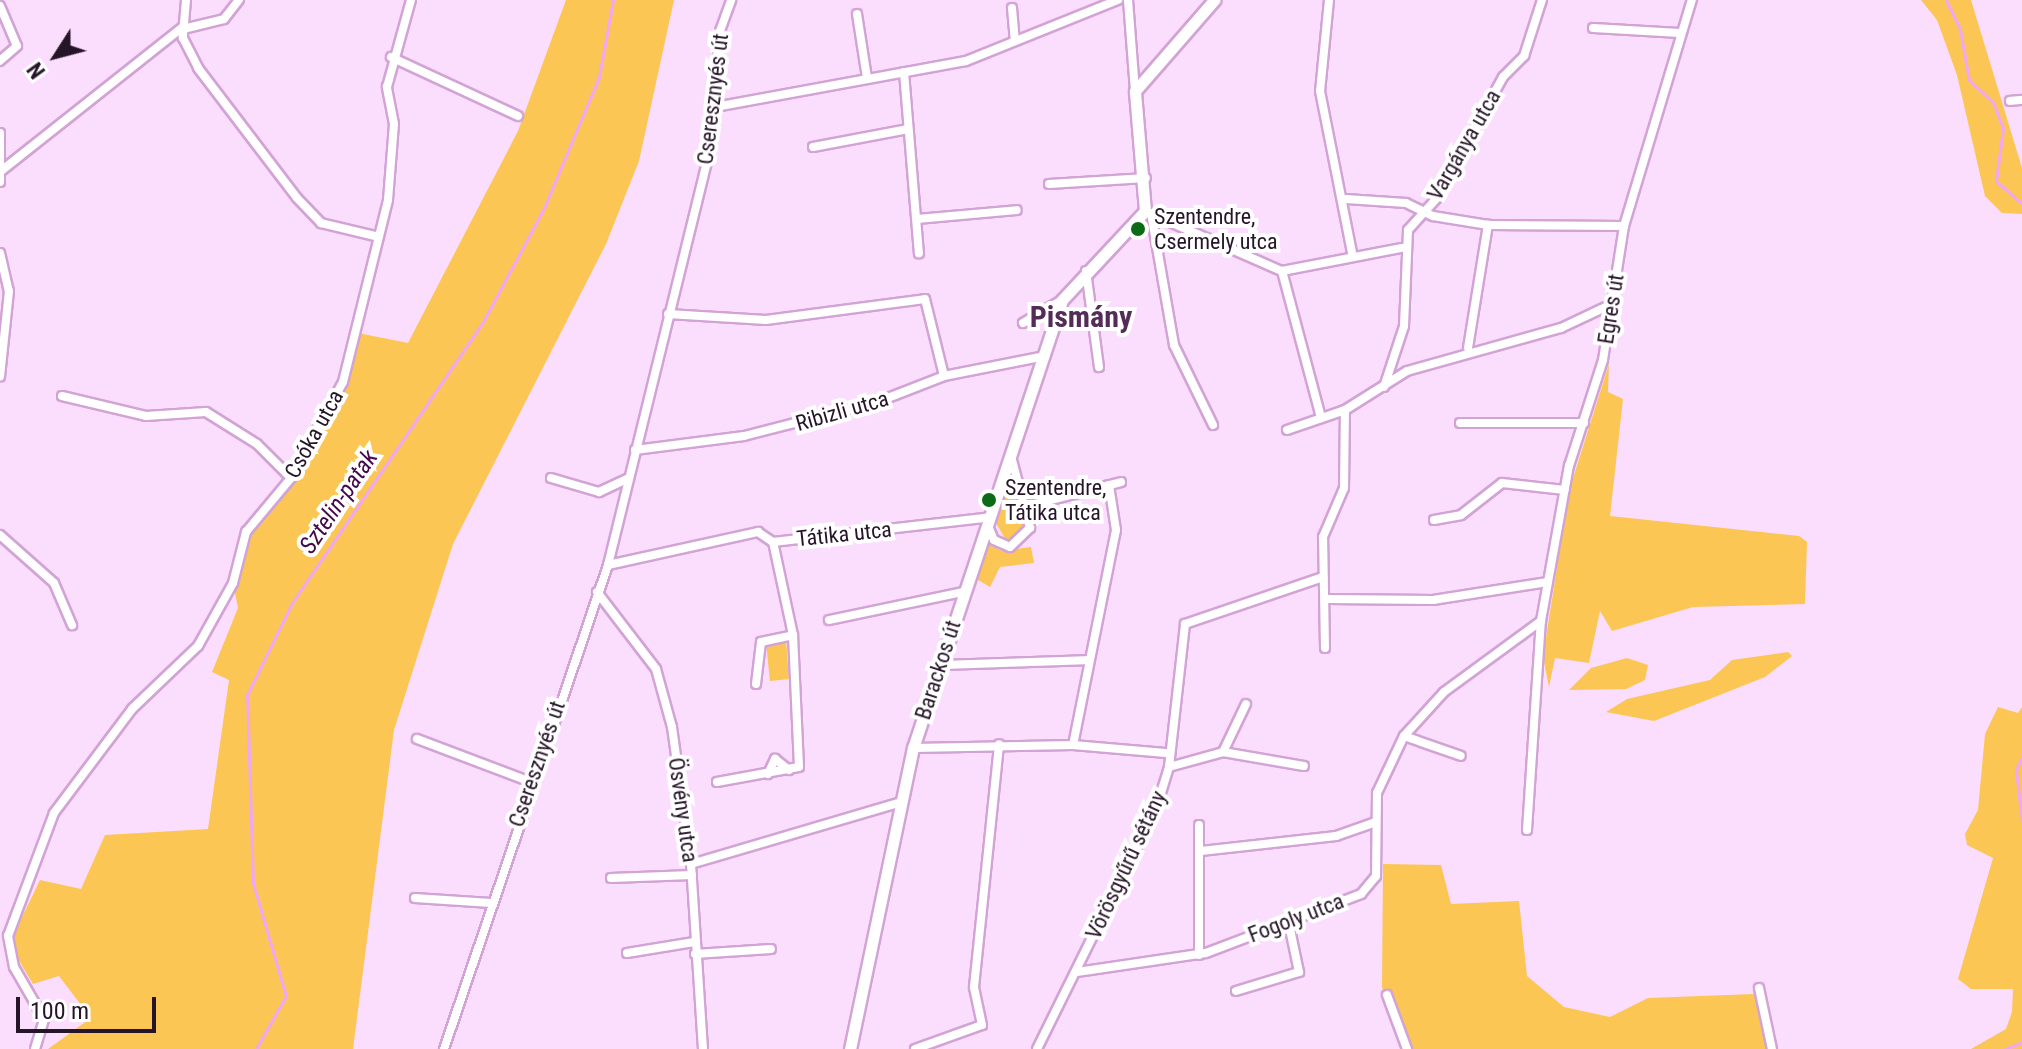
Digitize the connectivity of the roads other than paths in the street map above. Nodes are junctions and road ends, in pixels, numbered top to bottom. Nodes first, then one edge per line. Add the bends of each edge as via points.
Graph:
1 (186, 0) edge
2 (239, 0) edge
3 (411, 0) edge
4 (731, 0) edge
5 (1118, 0) edge
6 (1128, 0) edge
7 (1214, 0) edge
8 (1329, 0) edge
9 (1542, 0) edge
10 (1692, 0) edge
11 (0, 6) edge
12 (1012, 8) dead end
13 (857, 14) dead end
14 (184, 28) junction
15 (1593, 28) dead end
16 (1680, 33) junction
17 (1015, 40) junction
18 (391, 57) junction
19 (0, 61) edge
20 (904, 72) junction
21 (867, 78) junction
22 (1135, 91) junction
23 (2022, 100) edge
24 (2010, 101) dead end
25 (715, 107) junction
26 (518, 116) dead end
27 (908, 129) junction
28 (0, 133) edge
29 (813, 147) dead end
30 (1, 171) edge
31 (1146, 178) junction
32 (0, 182) edge
33 (1049, 184) dead end
34 (1346, 199) junction
35 (1017, 210) dead end
36 (1422, 210) junction
37 (1148, 212) junction
38 (917, 219) junction
39 (1488, 225) junction
40 (1624, 226) junction
41 (375, 236) junction
42 (1402, 248) junction
43 (1352, 252) junction
44 (0, 253) edge
45 (919, 253) dead end
46 (1086, 270) junction
47 (1282, 271) junction
48 (1062, 300) junction
49 (1612, 304) junction
50 (668, 314) junction
51 (1023, 323) dead end
52 (1468, 348) junction
53 (1045, 356) junction
54 (1099, 367) dead end
55 (944, 376) junction
56 (0, 377) edge
57 (1384, 387) junction
58 (62, 396) dead end
59 (1345, 410) junction
60 (1321, 418) junction
61 (1460, 423) dead end
62 (1584, 423) junction
63 (1213, 425) dead end
64 (1287, 430) dead end
65 (635, 450) junction
66 (1011, 456) junction
67 (291, 478) junction
68 (551, 478) dead end
69 (627, 479) junction
70 (1121, 482) dead end
71 (1109, 485) junction
72 (1565, 490) junction
73 (1027, 506) junction
74 (1434, 520) dead end
75 (989, 522) junction
76 (0, 535) edge
77 (773, 542) junction
78 (608, 565) junction
79 (1323, 577) junction
80 (1548, 582) junction
81 (597, 592) junction
82 (963, 592) junction
83 (1329, 599) junction
84 (829, 620) dead end
85 (1541, 621) junction
86 (72, 625) dead end
87 (793, 635) junction
88 (1325, 648) dead end
89 (1088, 660) junction
90 (938, 665) junction
91 (756, 684) dead end
92 (1246, 704) dead end
93 (1404, 736) junction
94 (417, 739) dead end
95 (999, 744) junction
96 (1073, 745) junction
97 (913, 748) junction
98 (1223, 752) junction
99 (1166, 753) junction
100 (1461, 756) dead end
101 (1304, 766) dead end
102 (1169, 767) junction
103 (531, 782) junction
104 (717, 782) dead end
105 (901, 802) junction
106 (1376, 822) junction
107 (1199, 825) dead end
108 (1527, 830) dead end
109 (1201, 851) junction
110 (691, 864) junction
111 (692, 875) junction
112 (611, 878) dead end
113 (415, 898) dead end
114 (491, 903) junction
115 (1288, 920) junction
116 (4, 934) edge
117 (694, 942) junction
118 (771, 949) dead end
119 (627, 953) dead end
120 (695, 954) junction
121 (1199, 955) junction
122 (1077, 972) junction
123 (1759, 988) dead end
124 (1236, 991) dead end
125 (1387, 995) dead end
126 (35, 1049) edge
127 (444, 1049) edge
128 (703, 1049) edge
129 (850, 1049) edge
130 (915, 1049) edge
131 (1037, 1049) edge
132 (1407, 1049) edge
133 (1772, 1049) edge

1 - 14 street
2 - 14 street via 224,19
3 - 18 street, Csóka utca
4 - 25 street, Cseresznyés út via 720,31
5 - 17 street
6 - 22 street
7 - 22 street
8 - 34 street via 1320,91
9 - 36 street, Vargánya utca via 1524,56 1503,77 1437,198
10 - 16 street, Egres út
11 - 19 street via 17,46
12 - 17 street
13 - 21 street
14 - 30 street
14 - 41 street via 198,68 297,198 321,223
15 - 16 street
16 - 40 street, Egres út
17 - 20 street via 966,61
18 - 26 street
18 - 41 street, Csóka utca via 391,171
20 - 21 street
20 - 27 street
21 - 25 street
22 - 31 street
23 - 24 street
25 - 50 street, Cseresznyés út
27 - 29 street
27 - 38 street
28 - 30 street
30 - 32 street
31 - 33 street
31 - 37 street
34 - 36 street
34 - 43 street
35 - 38 street
36 - 39 street
36 - 42 street, Vargánya utca
37 - 46 street, Barackos út
37 - 47 street
37 - 63 street via 1174,345
38 - 45 street
39 - 40 street
39 - 52 street
40 - 49 street, Egres út
41 - 67 street, Csóka utca via 343,382
42 - 43 street
42 - 57 street, Vargánya utca via 1404,326
43 - 47 street
44 - 56 street via 9,291
46 - 48 street, Barackos út
46 - 54 street
47 - 60 street
48 - 51 street, Barackos út
48 - 53 street, Barackos út
49 - 52 street via 1561,328
49 - 62 street, Egres út
50 - 55 street via 766,320 925,299
50 - 65 street, Cseresznyés út
52 - 57 street
53 - 55 street, Ribizli utca
53 - 66 street, Barackos út
55 - 65 street, Ribizli utca via 803,423
57 - 59 street
58 - 67 street via 146,416 206,412 257,444
59 - 60 street
59 - 79 street via 1348,456 1340,500 1323,537
60 - 64 street
61 - 62 street
62 - 72 street, Egres út
65 - 69 street, Cseresznyés út
66 - 73 street
66 - 75 street, Barackos út
67 - 116 street, Csóka utca via 246,532 233,583 198,646 132,709 54,813
68 - 69 street via 599,492
69 - 78 street, Cseresznyés út
70 - 71 street
71 - 73 street
71 - 89 street via 1116,530
72 - 74 street via 1502,483 1461,515
72 - 80 street, Egres út
73 - 75 street via 1030,528 1015,545 999,544
75 - 77 street, Tátika utca
75 - 82 street, Barackos út
76 - 86 street via 54,583
77 - 78 street, Tátika utca via 748,533
77 - 87 street
78 - 81 street, Cseresznyés út
79 - 83 street
79 - 99 street, Vörösgyűrű sétány via 1185,624
80 - 83 street via 1433,600
80 - 85 street, Egres út
81 - 103 street, Cseresznyés út
81 - 110 street, Ösvény utca via 656,669
82 - 84 street
82 - 90 street, Barackos út
83 - 88 street
85 - 93 street, Fogoly utca via 1444,692
85 - 108 street, Egres út
87 - 91 street via 761,642
87 - 104 street via 799,764
89 - 90 street
89 - 96 street
90 - 97 street, Barackos út
92 - 98 street
93 - 100 street
93 - 106 street, Fogoly utca via 1377,793
94 - 103 street
95 - 96 street
95 - 97 street
95 - 130 street via 974,987 980,1031
96 - 99 street
97 - 105 street, Barackos út
98 - 101 street
98 - 102 street
99 - 102 street, Vörösgyűrű sétány
102 - 122 street, Vörösgyűrű sétány
103 - 114 street, Cseresznyés út
105 - 110 street
105 - 129 street, Barackos út
106 - 109 street via 1362,832
106 - 115 street, Fogoly utca via 1371,886
107 - 109 street
109 - 121 street
110 - 111 street, Ösvény utca
111 - 112 street
111 - 117 street, Ösvény utca
113 - 114 street
114 - 127 street, Cseresznyés út
115 - 121 street, Fogoly utca
115 - 124 street via 1299,972
116 - 126 street via 14,967 44,1019
117 - 119 street
117 - 120 street, Ösvény utca
118 - 120 street
120 - 128 street, Ösvény utca
121 - 122 street, Fogoly utca
122 - 131 street, Vörösgyűrű sétány
123 - 133 street
125 - 132 street

